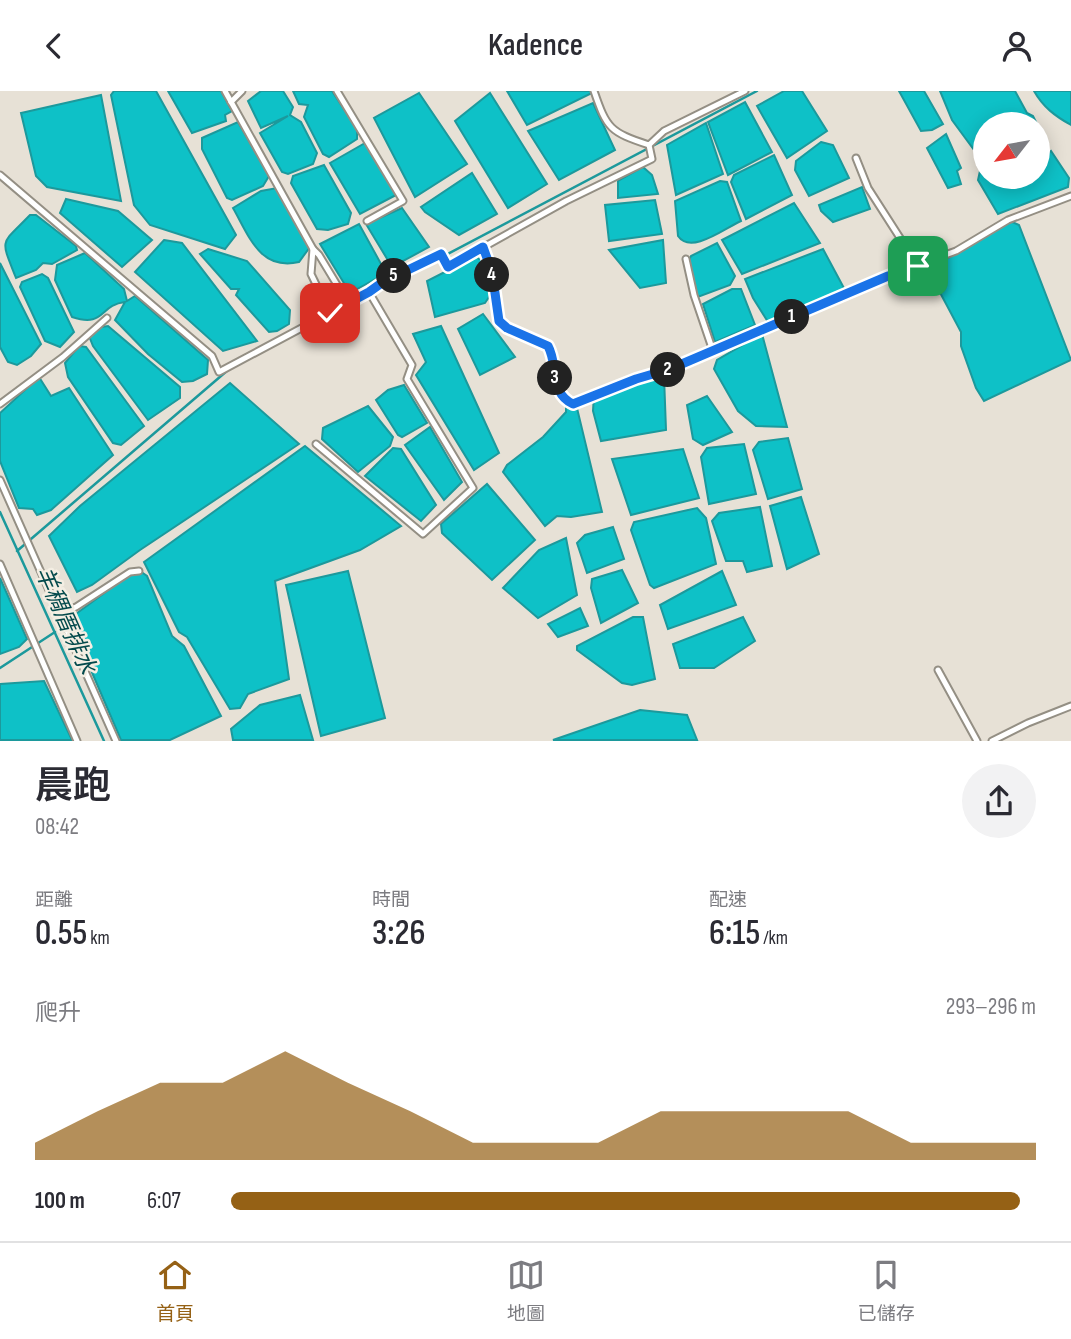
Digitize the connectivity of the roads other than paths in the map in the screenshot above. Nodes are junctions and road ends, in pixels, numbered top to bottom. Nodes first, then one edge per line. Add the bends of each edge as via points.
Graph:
1 (225, 91) edge
2 (242, 91) edge
3 (337, 91) edge
4 (594, 91) edge
5 (745, 91) edge
6 (231, 102) junction
7 (649, 145) junction
8 (856, 158) dead end
9 (0, 175) edge
10 (1071, 196) edge
11 (367, 221) dead end
12 (483, 247) junction
13 (313, 249) junction
14 (685, 259) dead end
15 (918, 266) junction
16 (369, 292) junction
17 (348, 303) junction
18 (330, 313) junction
19 (107, 318) dead end
20 (713, 351) junction
21 (0, 404) edge
22 (316, 444) dead end
23 (0, 480) edge
24 (0, 564) edge
25 (139, 571) dead end
26 (61, 613) junction
27 (938, 670) dead end
28 (1071, 706) edge
29 (77, 740) edge
30 (116, 740) edge
31 (977, 740) edge
32 (992, 740) edge

1 - 6 lane
2 - 6 lane
3 - 11 lane via 403,201
4 - 7 lane via 609,127
5 - 7 lane via 664,131
6 - 13 lane
7 - 12 lane via 653,159
8 - 15 lane via 868,188
9 - 18 lane via 212,356 219,372
10 - 15 lane via 1008,220 956,251
12 - 16 lane via 448,267 441,254
12 - 20 lane via 492,272 499,321 548,346 558,389 568,402 579,403
13 - 17 lane
13 - 18 lane via 311,274
14 - 20 lane
15 - 20 lane
16 - 17 lane
16 - 22 lane via 412,365 407,379 473,488 423,534
17 - 18 lane
19 - 21 lane
23 - 26 lane
24 - 29 lane
25 - 26 lane
26 - 30 lane
27 - 31 lane
28 - 32 lane

